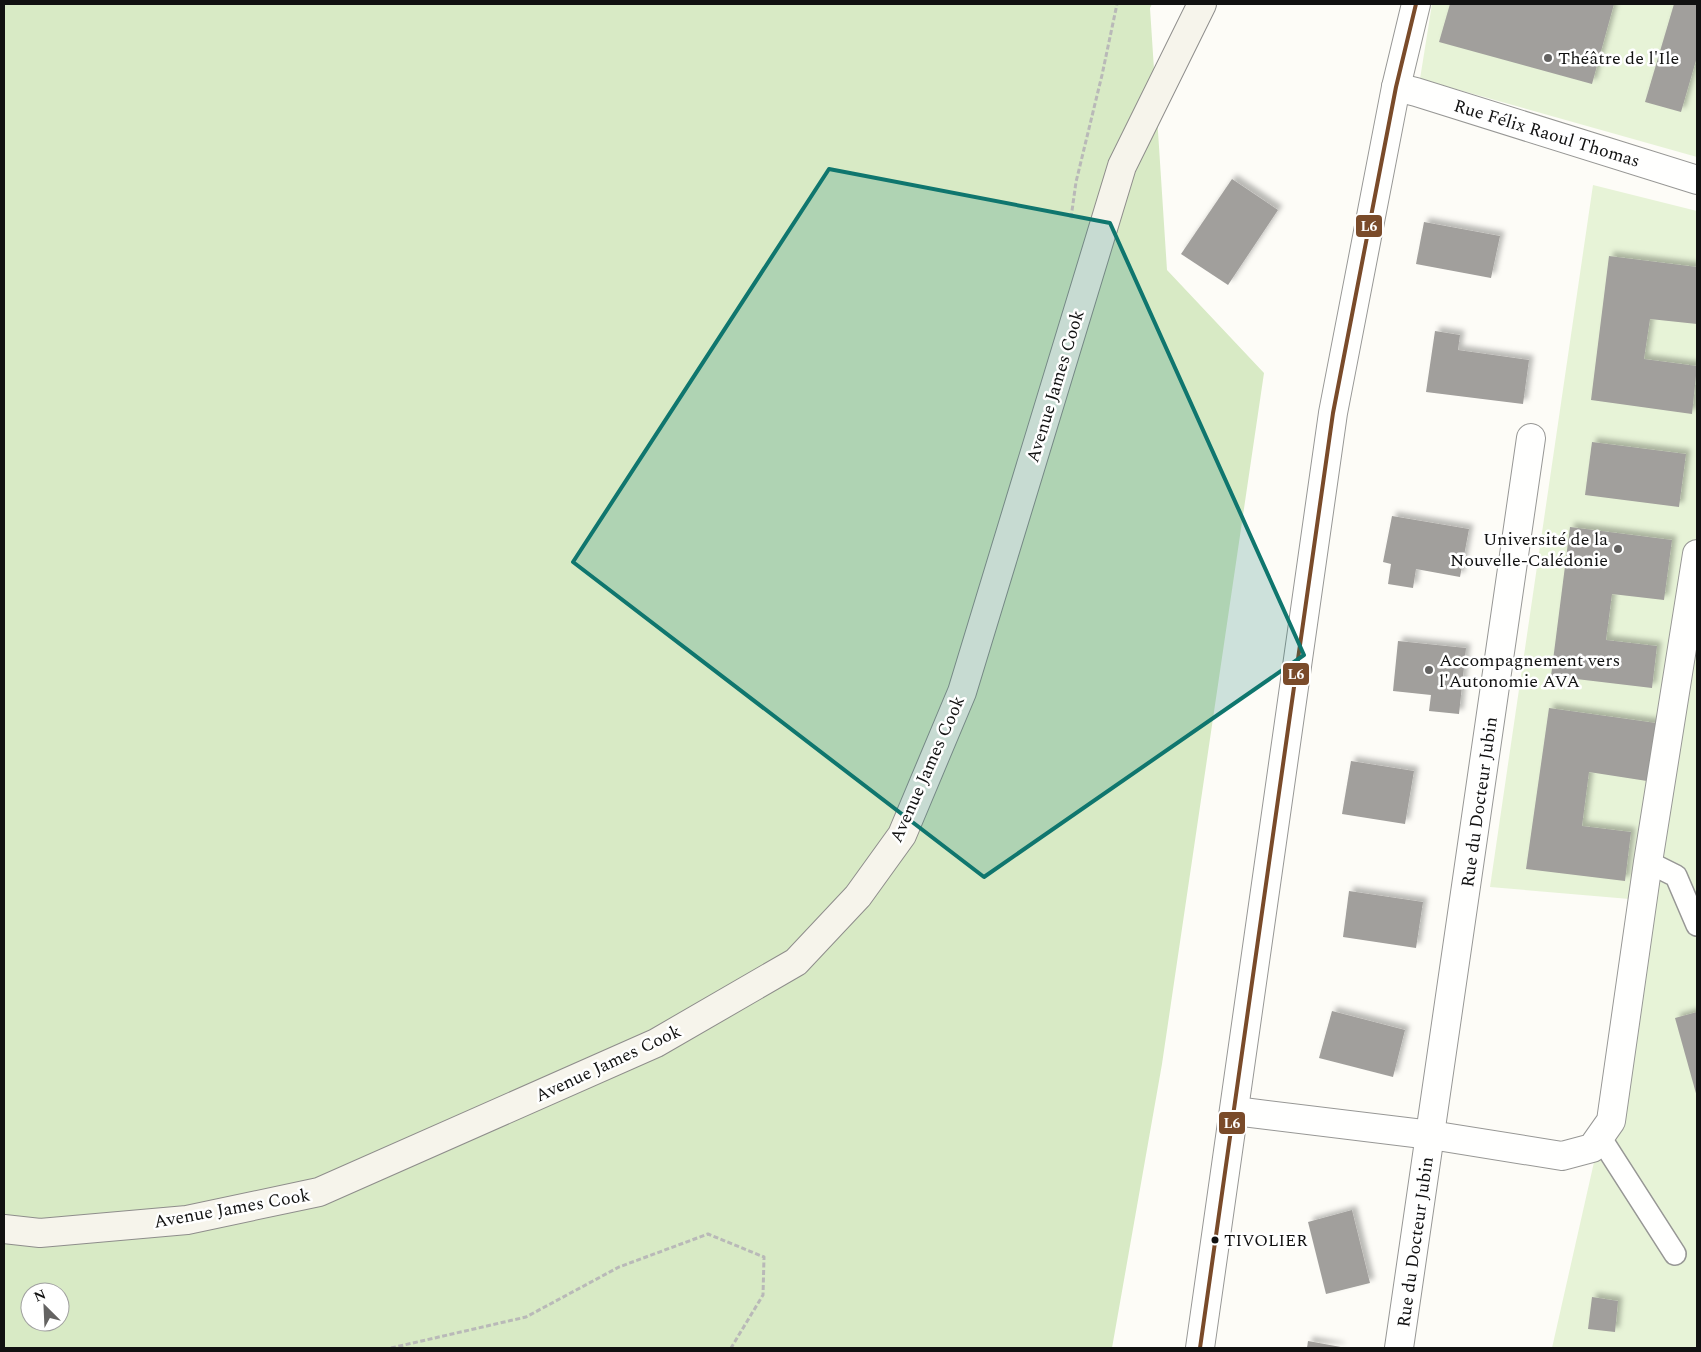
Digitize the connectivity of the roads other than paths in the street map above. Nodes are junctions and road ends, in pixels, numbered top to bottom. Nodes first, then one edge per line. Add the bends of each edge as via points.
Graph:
1 (1202, 4) edge
2 (1416, 4) edge
3 (1396, 87) junction
4 (1697, 180) edge
5 (1531, 438) dead end
6 (1696, 572) edge
7 (1648, 862) junction
8 (1697, 925) edge
9 (1235, 1111) junction
10 (1431, 1136) junction
11 (1600, 1137) junction
12 (4, 1229) edge
13 (1675, 1254) dead end
14 (1200, 1348) edge
15 (1399, 1348) edge

1 - 12 main road, Avenue James Cook via 1122,166 962,692 910,817 902,835 858,896 796,962 656,1043 319,1192 187,1220 40,1233
2 - 3 street
3 - 4 street, Rue Félix Raoul Thomas
3 - 9 street via 1333,413
5 - 10 street, Rue du Docteur Jubin
6 - 7 street
7 - 8 lane via 1676,876
7 - 11 street via 1611,1121
9 - 10 street, Rue du Docteur Jubin
9 - 14 street
10 - 11 street via 1562,1156 1592,1148
10 - 15 street, Rue du Docteur Jubin
11 - 13 lane

